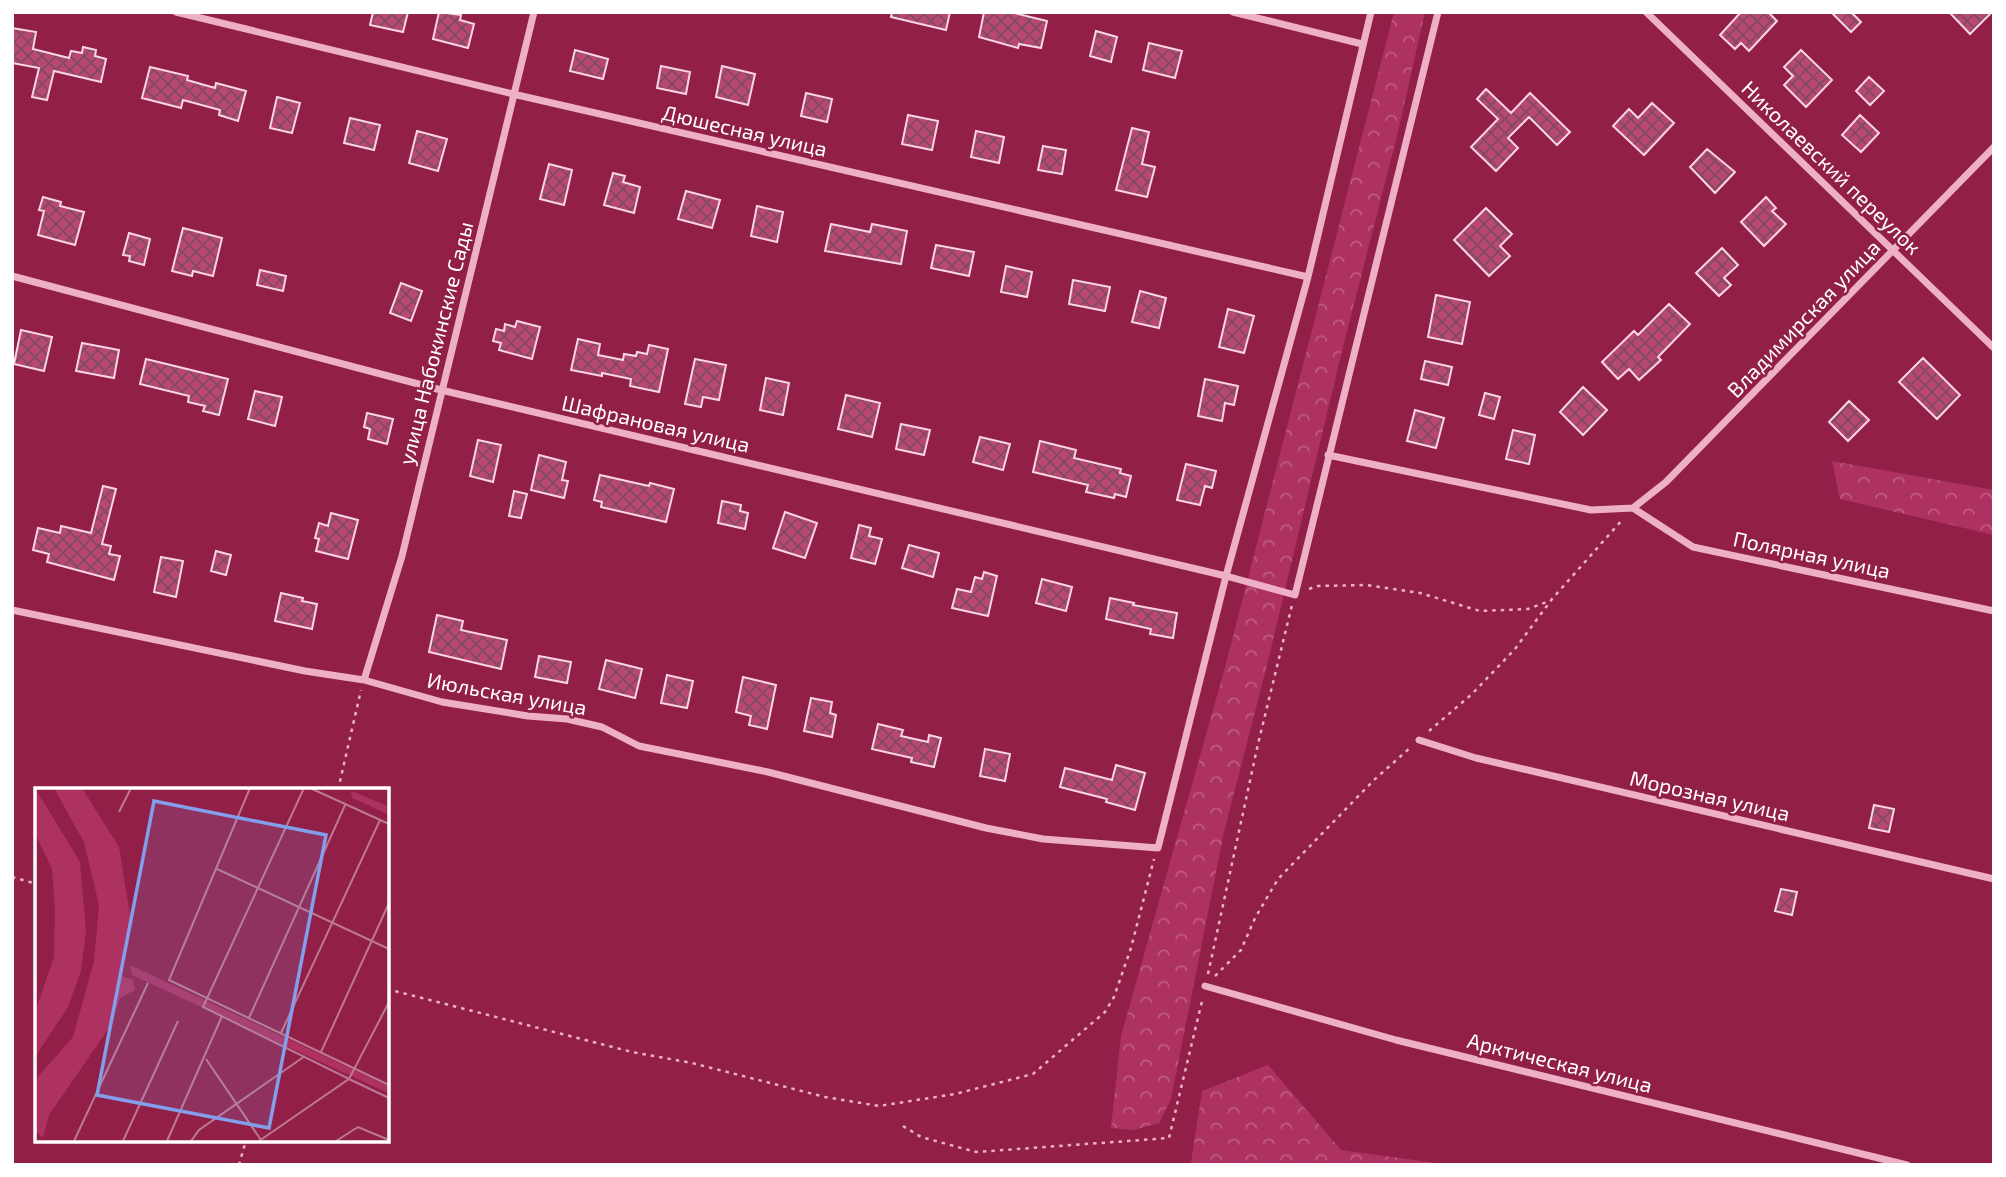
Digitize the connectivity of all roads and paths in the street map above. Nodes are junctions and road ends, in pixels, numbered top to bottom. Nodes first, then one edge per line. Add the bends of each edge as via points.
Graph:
1 (176, 12) edge
2 (534, 12) edge
3 (1233, 12) edge
4 (1371, 12) edge
5 (1438, 12) edge
6 (1646, 12) edge
7 (1362, 44) junction
8 (513, 94) junction
9 (1994, 147) edge
10 (1893, 251) junction
11 (12, 276) edge
12 (1308, 277) junction
13 (1994, 348) edge
14 (441, 390) junction
15 (1328, 455) junction
16 (1633, 508) junction
17 (1226, 576) junction
18 (1295, 595) junction
19 (1552, 599) dead end
20 (12, 610) edge
21 (1994, 611) edge
22 (364, 680) junction
23 (1419, 740) dead end
24 (338, 788) edge
25 (1158, 848) junction
26 (12, 877) edge
27 (1994, 878) edge
28 (35, 883) edge
29 (1205, 986) junction
30 (388, 989) edge
31 (903, 1126) dead end
32 (245, 1142) edge
33 (239, 1165) edge
34 (1908, 1165) edge

1 - 8 street, Дюшесная улица
2 - 8 street, улица Набокинские Сады
3 - 7 street
4 - 7 street
5 - 15 street
6 - 10 street, Николаевский переулок
7 - 12 street
8 - 12 street, Дюшесная улица
8 - 14 street, улица Набокинские Сады
9 - 10 street, Владимирская улица
10 - 13 street, Николаевский переулок
10 - 16 street, Владимирская улица via 1666,482
11 - 14 street, Шафрановая улица
12 - 17 street
14 - 17 street, Шафрановая улица
14 - 22 street, улица Набокинские Сады via 402,556
15 - 16 street via 1591,510
15 - 18 street
16 - 21 street, Полярная улица via 1693,547
17 - 18 street, Шафрановая улица
17 - 25 street
18 - 19 path via 1317,586 1366,585 1420,593 1480,611 1528,609
18 - 29 path
20 - 22 street, Июльская улица
22 - 24 path
22 - 25 street, Июльская улица via 442,702 601,727 639,746 768,772 986,828 1043,839
23 - 27 street, Морозная улица via 1476,758
25 - 30 path via 1131,948 1105,1012 1033,1074 954,1094 879,1106 825,1097
26 - 28 path
29 - 31 path via 1169,1138 976,1152 921,1137
29 - 34 street, Арктическая улица via 1396,1040
32 - 33 path

